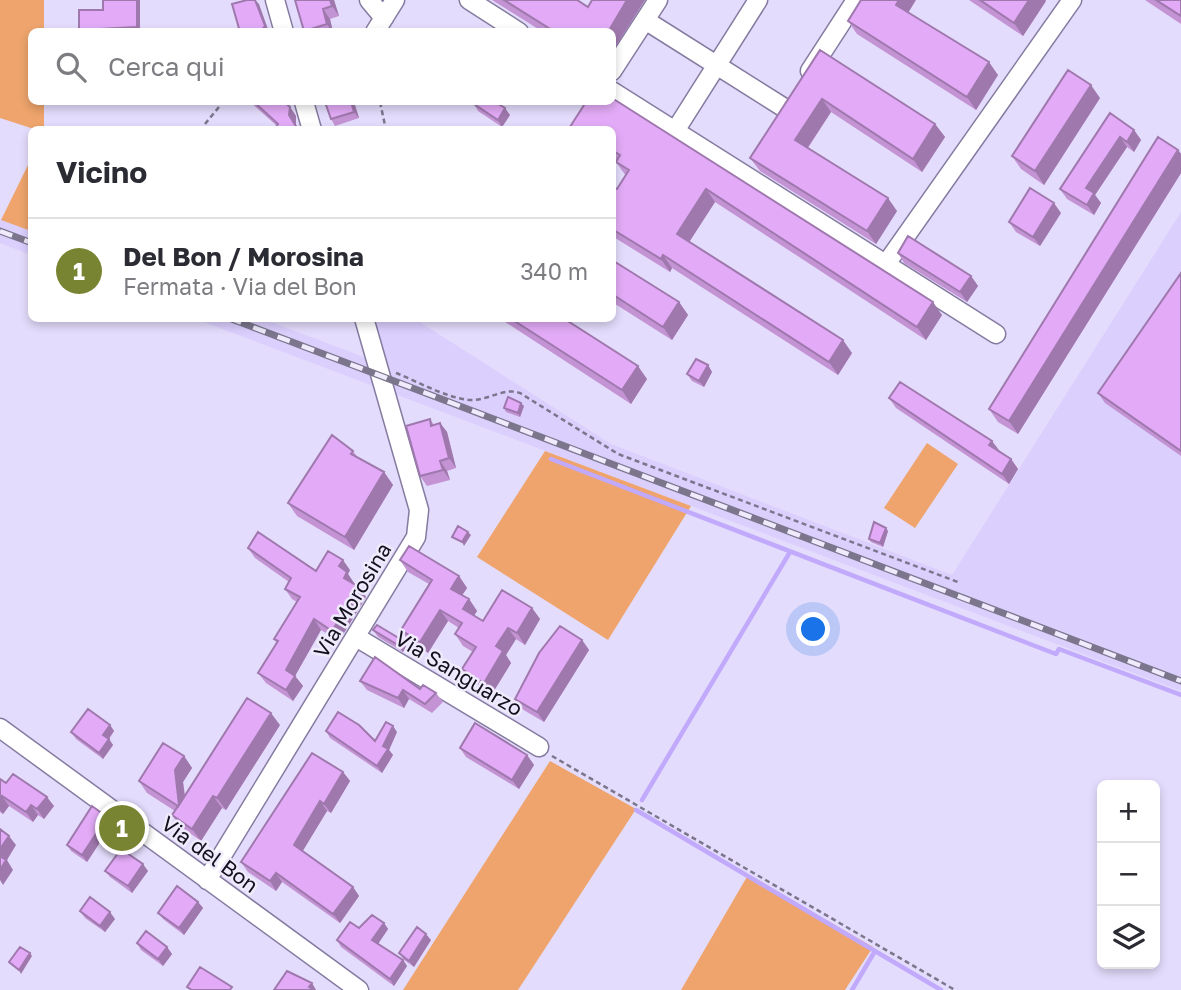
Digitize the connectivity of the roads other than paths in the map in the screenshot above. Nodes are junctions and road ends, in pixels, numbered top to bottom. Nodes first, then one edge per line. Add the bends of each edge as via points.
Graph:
1 (275, 0) edge
2 (369, 0) edge
3 (395, 0) edge
4 (469, 0) edge
5 (657, 0) edge
6 (758, 0) edge
7 (856, 0) edge
8 (1072, 0) edge
9 (645, 20) junction
10 (380, 25) edge
11 (283, 28) edge
12 (513, 28) edge
13 (616, 65) edge
14 (717, 66) junction
15 (616, 94) edge
16 (305, 105) edge
17 (311, 126) edge
18 (675, 131) junction
19 (886, 264) junction
20 (365, 322) edge
21 (996, 334) dead end
22 (356, 637) junction
23 (0, 728) edge
24 (538, 747) road end
25 (207, 880) junction
26 (359, 990) edge

1 - 11 street
2 - 10 street
3 - 10 street
4 - 12 street
5 - 9 street
6 - 14 street
7 - 14 street via 789,103
8 - 19 street
9 - 13 street
9 - 14 street
14 - 18 street
15 - 18 street
16 - 17 street
18 - 19 street via 747,169
19 - 21 street
20 - 22 street, Via Morosina via 415,496 418,523 411,547
22 - 24 street, Via Sanguarzo
22 - 25 street, Via Morosina
23 - 25 street, Via del Bon
25 - 26 street, Via del Bon

